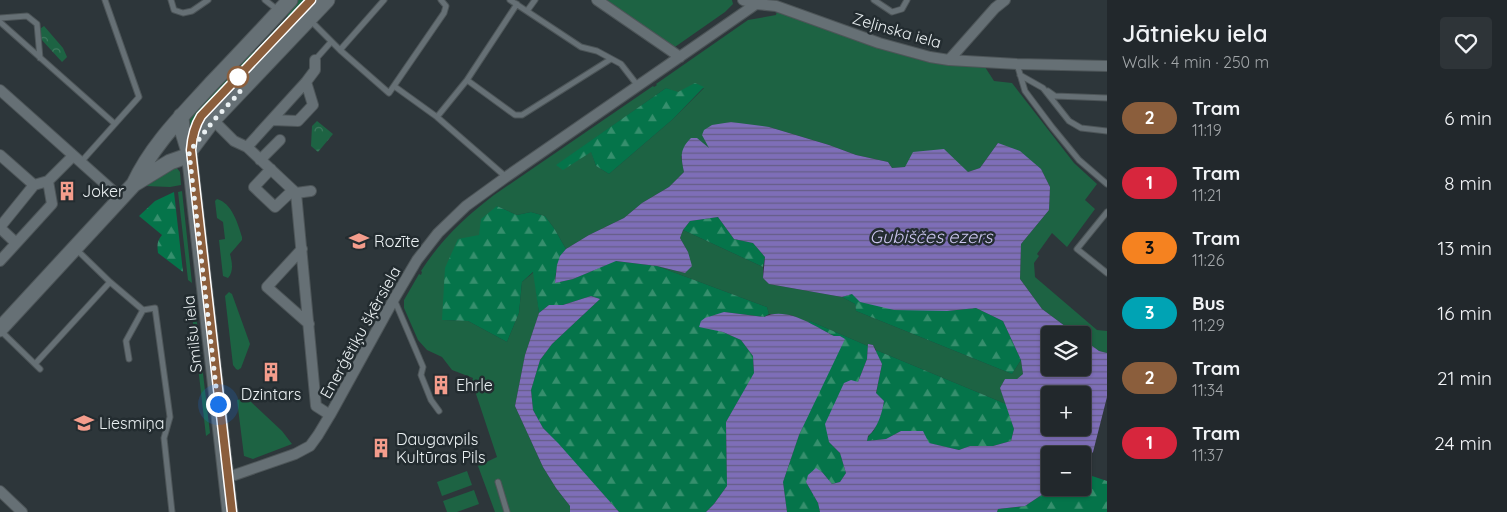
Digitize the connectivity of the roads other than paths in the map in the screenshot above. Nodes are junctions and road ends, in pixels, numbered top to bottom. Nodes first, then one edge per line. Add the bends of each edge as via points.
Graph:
1 (105, 0) edge
2 (171, 0) edge
3 (208, 0) edge
4 (265, 0) edge
5 (290, 0) edge
6 (326, 0) edge
7 (384, 0) edge
8 (441, 0) edge
9 (510, 0) edge
10 (535, 0) edge
11 (597, 0) edge
12 (743, 0) edge
13 (874, 0) edge
14 (907, 0) edge
15 (1006, 0) edge
16 (757, 2) edge
17 (517, 4) junction
18 (528, 11) junction
19 (279, 12) junction
20 (0, 18) edge
21 (308, 19) junction
22 (0, 22) edge
23 (331, 42) junction
24 (340, 50) junction
25 (40, 58) junction
26 (680, 58) junction
27 (611, 59) junction
28 (315, 60) joint
29 (949, 60) junction
30 (1017, 64) junction
31 (1107, 66) edge
32 (1020, 75) junction
33 (467, 80) junction
34 (306, 82) junction
35 (394, 86) junction
36 (638, 86) junction
37 (1044, 88) junction
38 (0, 90) edge
39 (1107, 98) edge
40 (181, 116) junction
41 (437, 117) junction
42 (214, 120) junction
43 (272, 120) junction
44 (115, 124) junction
45 (1107, 131) edge
46 (280, 140) dead end
47 (247, 147) junction
48 (190, 154) junction
49 (0, 155) edge
50 (77, 159) junction
51 (260, 160) junction
52 (271, 169) junction
53 (506, 177) junction
54 (48, 181) junction
55 (134, 184) junction
56 (1107, 184) edge
57 (34, 186) junction
58 (295, 191) junction
59 (311, 191) dead end
60 (121, 198) junction
61 (1107, 212) edge
62 (0, 227) edge
63 (16, 243) junction
64 (75, 249) junction
65 (302, 249) junction
66 (0, 261) edge
67 (1107, 274) edge
68 (110, 282) junction
69 (394, 299) junction
70 (143, 310) junction
71 (309, 324) junction
72 (0, 330) edge
73 (129, 359) dead end
74 (35, 364) junction
75 (40, 369) dead end
76 (439, 411) dead end
77 (330, 415) junction
78 (226, 478) junction
79 (498, 482) dead end
80 (0, 491) edge
81 (22, 512) edge
82 (172, 512) edge
83 (230, 512) edge
84 (507, 512) edge

1 - 44 lane via 139,97
2 - 3 lane via 174,10 183,13
4 - 19 lane
5 - 19 street
6 - 21 street
7 - 24 lane
8 - 35 lane via 446,6 444,13
9 - 17 lane
10 - 18 lane
11 - 26 street
12 - 16 street, Zeļinska iela
13 - 14 lane via 892,12 902,9
15 - 29 street
16 - 26 street, Enerģētiķu šķērsiela
16 - 29 street, Zeļinska iela via 879,43
17 - 18 lane
17 - 33 lane
18 - 27 lane via 581,47
19 - 40 street
20 - 25 lane via 27,16 38,24
21 - 23 lane
21 - 42 street
22 - 25 lane
23 - 24 lane
23 - 28 lane
24 - 35 lane via 389,93
25 - 44 lane
26 - 36 street, Enerģētiķu šķērsiela
27 - 33 lane via 522,114 515,115
27 - 36 lane via 621,64
28 - 34 street via 315,70
29 - 30 street, Zeļinska iela
30 - 31 street, Zeļinska iela
30 - 32 lane
32 - 37 lane
32 - 56 lane via 1025,91 1052,127 1079,160
33 - 41 lane
34 - 43 street
34 - 43 street via 313,105 298,121
35 - 41 lane
36 - 53 street, Enerģētiķu šķērsiela
37 - 39 lane via 1055,96
37 - 45 lane via 1069,121 1081,128
38 - 50 street
40 - 48 street, Smilšu iela
40 - 55 street
41 - 53 lane
42 - 47 street via 234,141
42 - 48 street
43 - 47 street
44 - 50 lane
46 - 51 street
47 - 51 street
48 - 55 street
48 - 78 street, Smilšu iela
49 - 57 street
50 - 54 street
50 - 60 street
51 - 52 street
52 - 58 street
52 - 58 street via 254,188 274,208
53 - 69 street, Enerģētiķu šķērsiela via 466,206 438,233
54 - 57 street
54 - 63 street via 52,204
55 - 60 street
57 - 62 street
58 - 59 street
58 - 65 street
60 - 64 street
61 - 67 lane via 1077,249
62 - 63 street
63 - 66 street
64 - 68 lane
64 - 72 street
65 - 71 street
65 - 71 street via 267,287
68 - 70 lane
68 - 74 lane
69 - 76 lane via 423,367 421,375 431,400
69 - 77 street, Enerģētiķu šķērsiela
70 - 73 lane via 126,341
70 - 82 lane via 155,308 170,417 164,438
71 - 77 street via 316,406
72 - 74 lane
74 - 75 lane
77 - 78 street, Enerģētiķu šķērsiela via 310,446
78 - 83 street, Smilšu iela
79 - 84 lane
80 - 81 street

